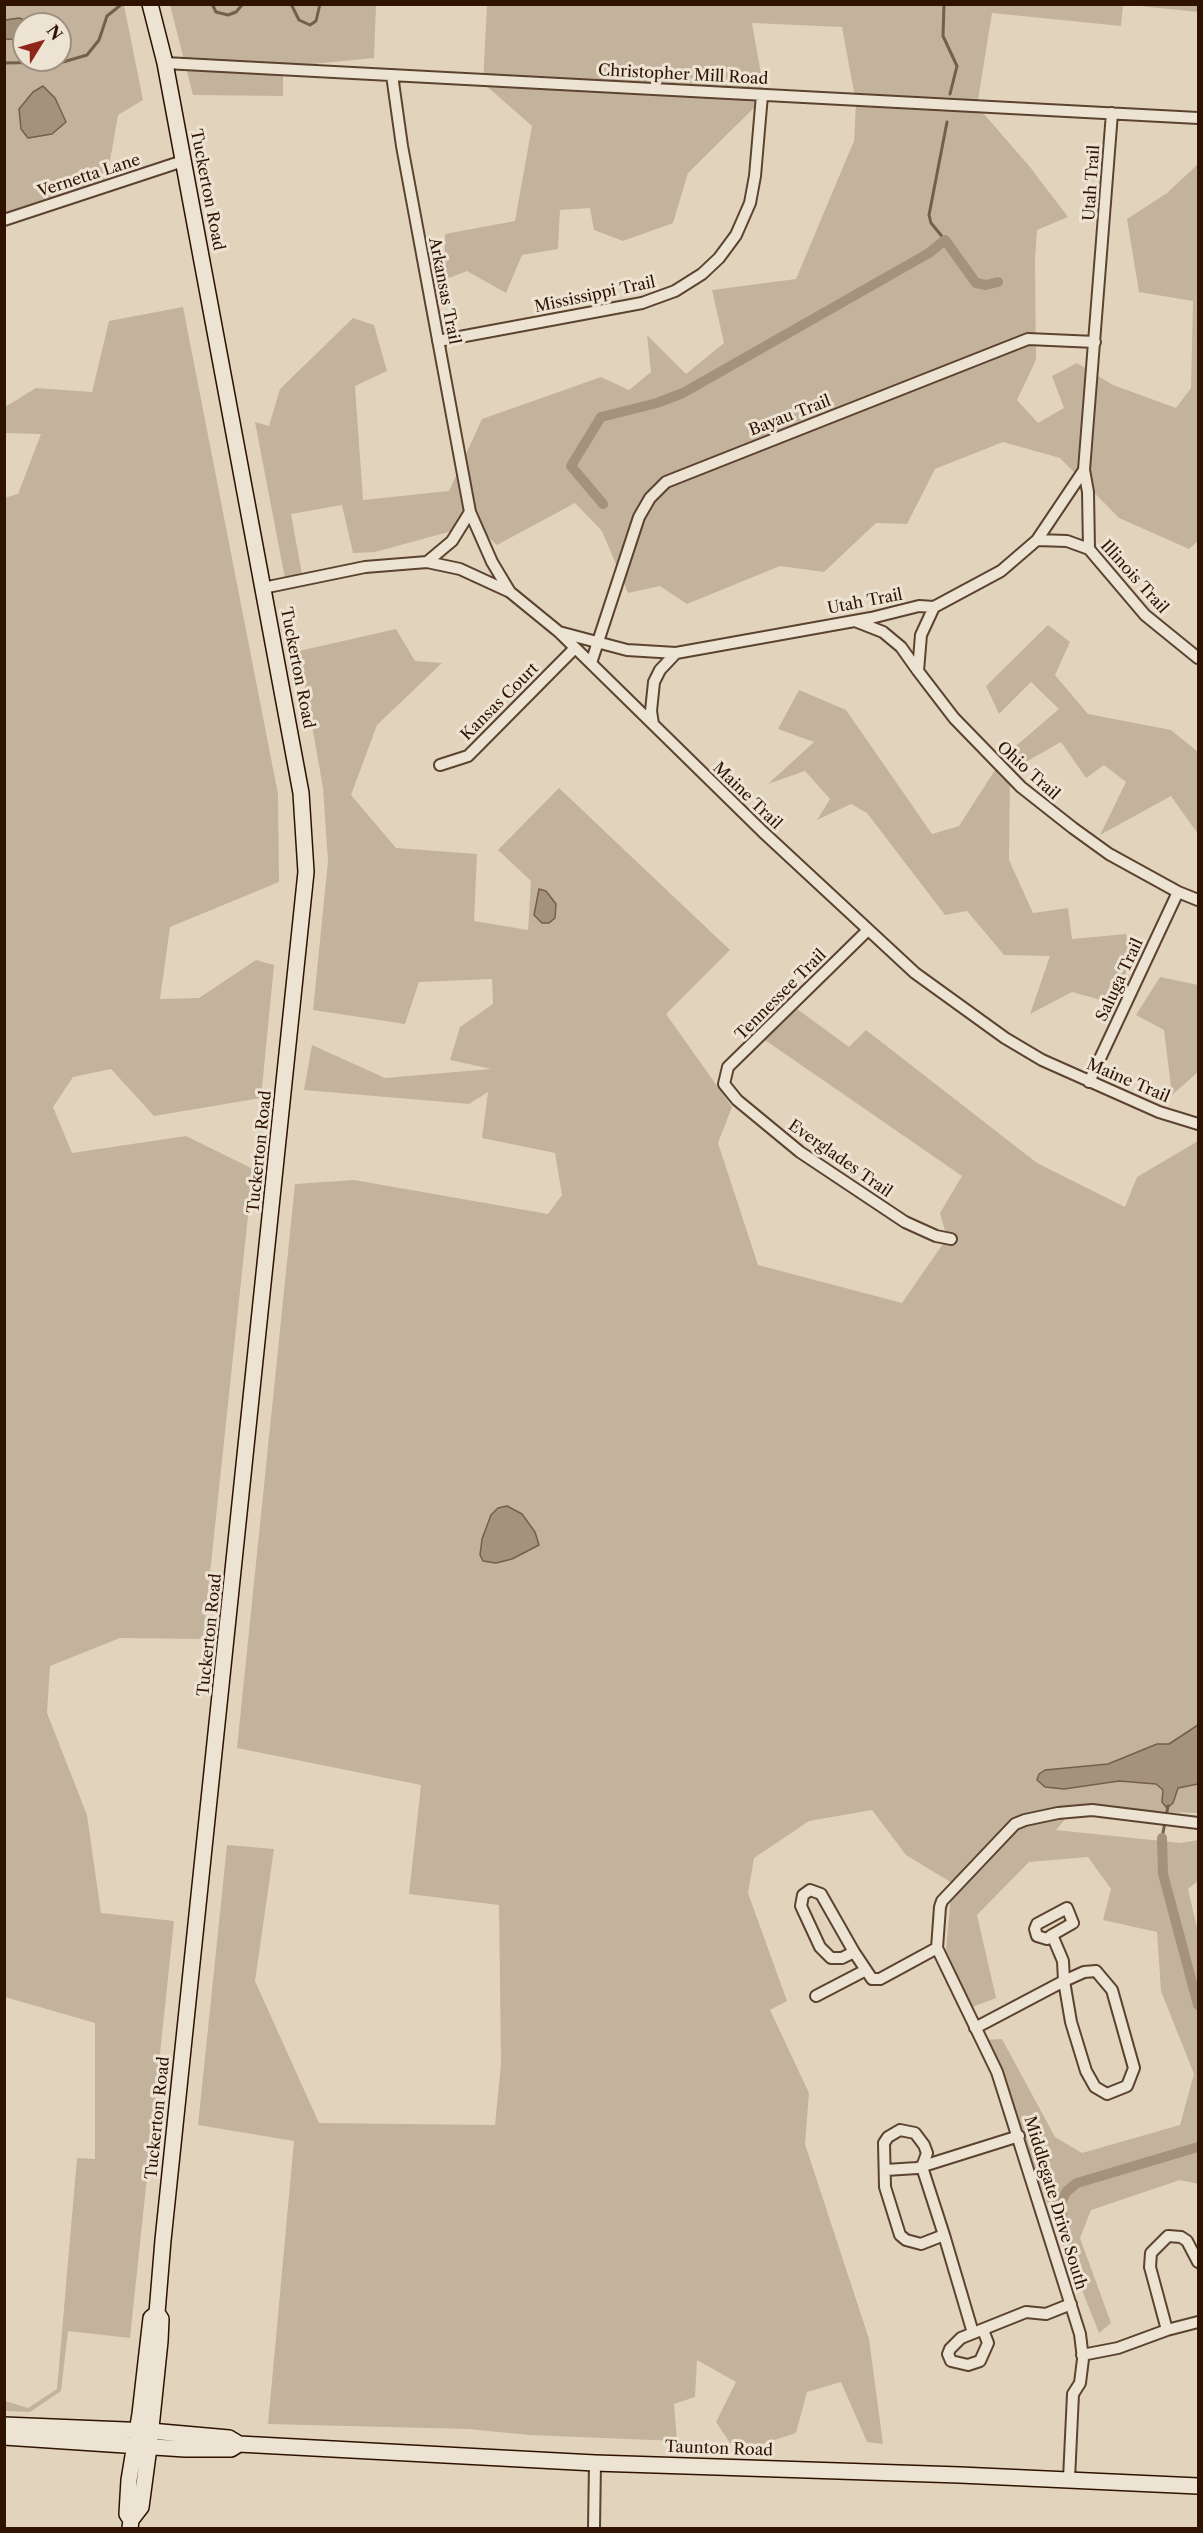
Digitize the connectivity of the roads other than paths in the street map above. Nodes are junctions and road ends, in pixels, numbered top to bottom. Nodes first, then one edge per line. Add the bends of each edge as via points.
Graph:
1 (150, 4) edge
2 (165, 63) junction
3 (392, 75) junction
4 (762, 95) junction
5 (1112, 113) junction
6 (1198, 118) edge
7 (183, 161) junction
8 (4, 220) edge
9 (438, 341) junction
10 (1095, 342) junction
11 (1084, 470) junction
12 (470, 512) junction
13 (1037, 540) junction
14 (1089, 549) junction
15 (427, 562) junction
16 (263, 588) junction
17 (510, 592) junction
18 (934, 607) junction
19 (852, 620) junction
20 (559, 632) junction
21 (598, 643) junction
22 (574, 649) junction
23 (676, 653) junction
24 (1198, 658) edge
25 (591, 663) junction
26 (918, 671) junction
27 (652, 724) junction
28 (440, 765) dead end
29 (1178, 892) junction
30 (1198, 900) edge
31 (867, 931) junction
32 (1089, 1082) junction
33 (724, 1084) joint
34 (1198, 1124) edge
35 (951, 1239) dead end
36 (1198, 1824) edge
37 (1052, 1935) dead end
38 (937, 1948) junction
39 (854, 1952) junction
40 (864, 1971) junction
41 (1064, 1982) junction
42 (816, 1996) dead end
43 (975, 2028) junction
44 (1019, 2136) junction
45 (922, 2167) junction
46 (886, 2170) junction
47 (944, 2235) junction
48 (1198, 2262) edge
49 (1071, 2304) junction
50 (1198, 2322) edge
51 (1167, 2330) junction
52 (1082, 2355) junction
53 (4, 2425) edge
54 (143, 2430) junction
55 (4, 2437) edge
56 (238, 2444) junction
57 (141, 2447) junction
58 (595, 2463) junction
59 (1070, 2479) junction
60 (1198, 2486) edge
61 (131, 2524) edge
62 (594, 2529) edge

1 - 2 main road, Tuckerton Road
2 - 3 street, Christopher Mill Road
2 - 7 main road, Tuckerton Road
3 - 4 street, Christopher Mill Road
3 - 9 street, Arkansas Trail
4 - 5 street, Christopher Mill Road
4 - 9 street, Mississippi Trail via 750,203 732,241 702,274 668,294 642,303
5 - 6 street, Christopher Mill Road
5 - 10 street, Utah Trail
7 - 8 street, Vernetta Lane
7 - 16 main road, Tuckerton Road
9 - 12 street, Arkansas Trail
10 - 11 street, Utah Trail
10 - 21 street, Bayau Trail via 1028,339 666,482 650,498 639,518
11 - 13 street, Utah Trail
11 - 14 street, Utah Trail
12 - 15 street via 452,541
12 - 17 street, Arkansas Trail
13 - 14 street, Illinois Trail via 1067,541
13 - 18 street, Utah Trail via 1001,571
14 - 24 street, Illinois Trail via 1144,615
15 - 16 street, Maine Trail via 366,567
15 - 17 street, Maine Trail via 460,569
16 - 54 main road, Tuckerton Road via 301,793 306,872 163,2240 160,2341
17 - 20 street, Maine Trail
18 - 19 street, Utah Trail via 919,606
18 - 26 street via 921,635
19 - 23 street, Utah Trail
19 - 26 street, Ohio Trail via 884,632
20 - 21 street, Utah Trail
20 - 22 street, Maine Trail
21 - 23 street, Utah Trail via 627,650
21 - 25 street
22 - 25 street, Maine Trail
22 - 28 street, Kansas Court via 468,756
23 - 27 street via 654,682
25 - 27 street, Maine Trail
26 - 29 street, Ohio Trail via 954,718 1020,787 1109,854
27 - 31 street, Maine Trail
29 - 30 street, Ohio Trail
29 - 32 street, Saluga Trail
31 - 32 street, Maine Trail via 915,973 996,1032
31 - 33 street, Tennessee Trail via 728,1067
32 - 34 street, Maine Trail
33 - 35 street, Everglades Trail via 737,1100 800,1152 905,1222
36 - 38 street via 1092,1810 1058,1813 1015,1824 942,1901
37 - 41 street via 1063,1960
38 - 40 street via 880,1979 872,1979
38 - 43 street, Middlegate Drive South
39 - 39 street via 842,1959 831,1958 820,1947 801,1906 803,1895 810,1890 821,1894
39 - 40 street
40 - 42 street
41 - 41 street via 1077,2043 1090,2080 1100,2092 1121,2090 1131,2080 1133,2063 1109,1985 1090,1970
41 - 43 street
43 - 44 street, Middlegate Drive South via 997,2072
44 - 45 street
44 - 49 street, Middlegate Drive South
45 - 46 street
45 - 46 street via 927,2153 921,2137 900,2130 884,2143
45 - 47 street
46 - 47 street via 885,2187 900,2235 921,2244
47 - 49 street via 978,2331 1026,2312 1046,2314
48 - 51 street via 1191,2246 1181,2237 1168,2236 1151,2253 1151,2275
49 - 52 street, Middlegate Drive South
50 - 51 street
51 - 52 street via 1118,2348
52 - 59 street, Middlegate Drive South via 1080,2383 1073,2394
53 - 54 main road, Taunton Road
54 - 56 main road, Taunton Road via 229,2438
54 - 57 main road, Tuckerton Road
55 - 57 main road, Taunton Road
56 - 57 main road, Taunton Road via 224,2450
56 - 58 main road, Taunton Road
57 - 61 main road, Tuckerton Road via 127,2514
58 - 59 main road, Taunton Road
58 - 62 street
59 - 60 main road, Taunton Road

